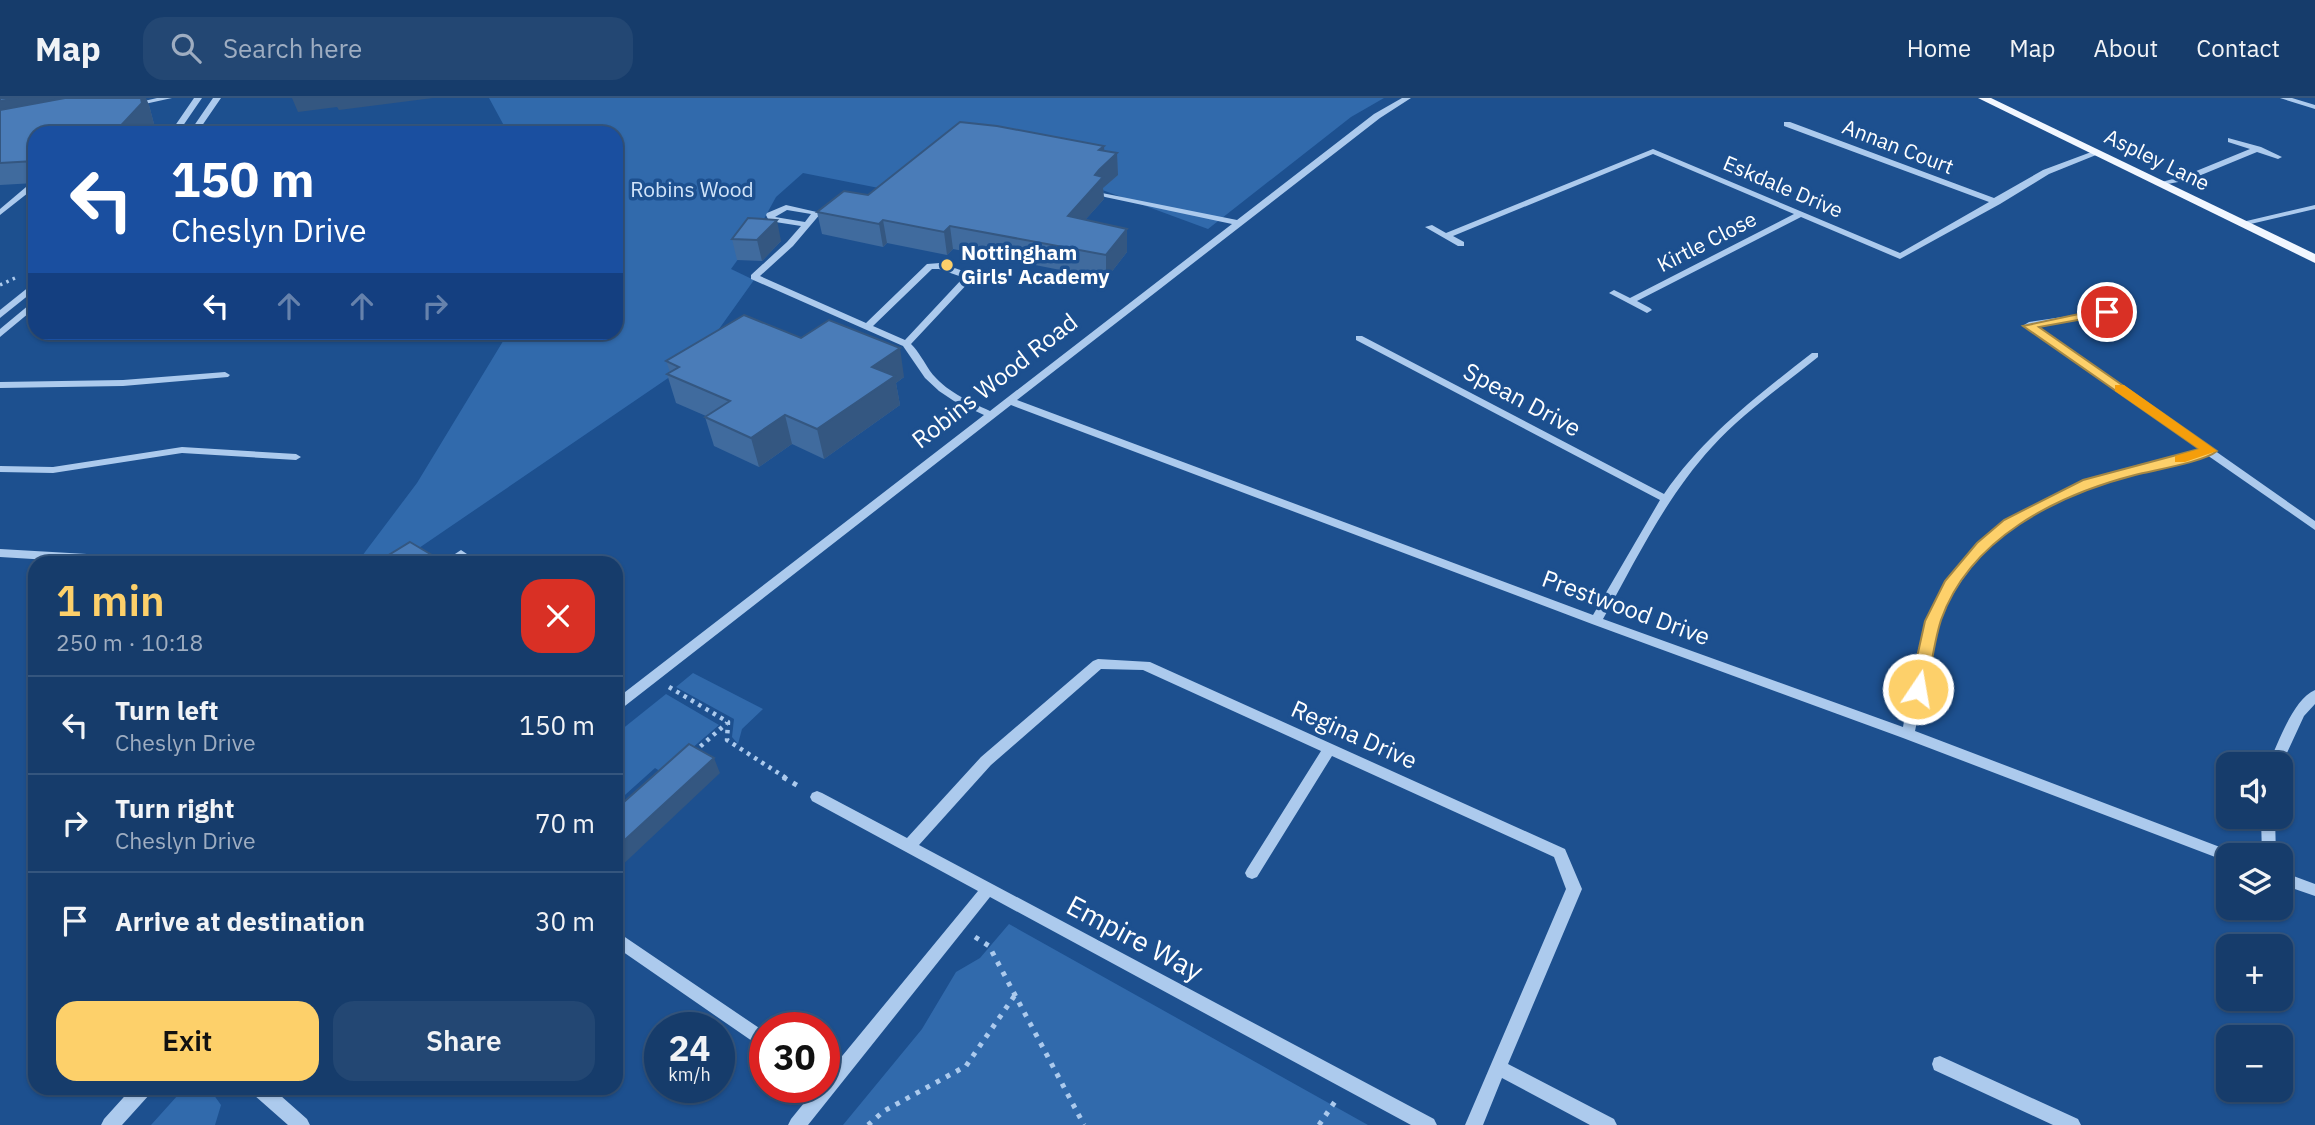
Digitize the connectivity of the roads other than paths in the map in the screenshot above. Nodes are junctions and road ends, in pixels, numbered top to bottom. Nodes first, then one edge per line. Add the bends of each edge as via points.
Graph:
1 (168, 98) edge
2 (198, 98) edge
3 (217, 98) edge
4 (1407, 98) edge
5 (1983, 98) edge
6 (2284, 98) edge
7 (118, 107) edge
8 (2315, 107) edge
9 (1797, 120) dead end
10 (1787, 124) junction
11 (179, 126) edge
12 (198, 126) edge
13 (1778, 128) dead end
14 (2231, 140) dead end
15 (2258, 149) junction
16 (2097, 153) junction
17 (2278, 157) dead end
18 (2162, 183) junction
19 (28, 190) edge
20 (1105, 195) edge
21 (1997, 202) junction
22 (2315, 207) edge
23 (0, 213) edge
24 (1801, 214) junction
25 (2242, 222) junction
26 (1240, 223) junction
27 (807, 225) dead end
28 (1429, 227) dead end
29 (1446, 236) junction
30 (1461, 244) dead end
31 (2315, 259) edge
32 (28, 291) edge
33 (1614, 293) dead end
34 (1630, 301) junction
35 (2080, 303) dead end
36 (28, 309) edge
37 (1647, 310) dead end
38 (2102, 313) joint
39 (0, 316) edge
40 (867, 327) junction
41 (0, 334) edge
42 (1359, 338) dead end
43 (906, 344) junction
44 (1815, 355) dead end
45 (225, 375) dead end
46 (0, 385) edge
47 (1009, 401) junction
48 (992, 415) junction
49 (2210, 451) junction
50 (296, 457) dead end
51 (0, 468) edge
52 (1666, 499) junction
53 (2315, 526) edge
54 (0, 553) edge
55 (461, 554) dead end
56 (52, 556) edge
57 (464, 556) edge
58 (1596, 621) junction
59 (2315, 695) edge
60 (623, 701) edge
61 (1908, 734) junction
62 (1329, 749) junction
63 (2280, 752) edge
64 (817, 797) road end
65 (908, 847) junction
66 (2216, 851) edge
67 (1252, 873) dead end
68 (2293, 882) edge
69 (988, 889) junction
70 (2315, 890) edge
71 (623, 943) edge
72 (749, 1031) edge
73 (1940, 1064) dead end
74 (1498, 1067) junction
75 (840, 1069) edge
76 (138, 1095) edge
77 (266, 1095) edge
78 (814, 1103) edge
79 (295, 1123) edge
80 (110, 1125) edge
81 (797, 1125) edge
82 (1428, 1125) edge
83 (1474, 1125) edge
84 (1608, 1125) edge
85 (2072, 1125) edge

1 - 7 street
2 - 11 street
3 - 12 street
4 - 26 street, Robins Wood Road via 1377,116
5 - 16 main road, Aspley Lane
6 - 8 street
9 - 10 street
10 - 13 street
10 - 21 street, Annan Court
14 - 15 street
15 - 17 street
15 - 18 street
16 - 18 main road, Aspley Lane
16 - 21 street, Eskdale Drive via 2046,172
18 - 25 main road, Aspley Lane
19 - 23 street
20 - 26 street
21 - 24 street, Eskdale Drive via 1900,256
22 - 25 street
24 - 29 street, Eskdale Drive via 1653,151
24 - 34 street, Kirtle Close
25 - 31 main road, Aspley Lane
26 - 47 street, Robins Wood Road
27 - 40 street via 754,277
28 - 29 street
29 - 30 street
32 - 39 street
33 - 34 street, Kirtle Close
34 - 37 street, Kirtle Close
35 - 38 street
36 - 41 street
38 - 49 street via 2029,326
40 - 43 street
40 - 43 street via 930,266 966,275
42 - 52 street, Spean Drive
43 - 48 street via 941,388
44 - 52 street via 1707,446
45 - 46 street
47 - 48 street, Robins Wood Road
47 - 58 street, Prestwood Drive
48 - 60 street, Robins Wood Road
49 - 53 street
49 - 61 street via 2088,483 2010,523 1982,546 1953,581 1933,621
50 - 51 street via 183,450 53,470
52 - 58 street
54 - 56 street
55 - 57 street
58 - 61 street, Prestwood Drive
59 - 63 street via 2299,713
61 - 66 street, Prestwood Drive
62 - 65 street, Regina Drive via 1145,664 1098,664 986,761
62 - 67 street
62 - 74 street, Regina Drive via 1560,853 1574,889
64 - 65 street, Empire Way
65 - 69 street, Empire Way
68 - 70 street
69 - 75 street
69 - 82 street, Empire Way
71 - 72 street
73 - 85 street
74 - 83 street, Regina Drive
74 - 84 street
76 - 80 street
77 - 79 street
78 - 81 street

